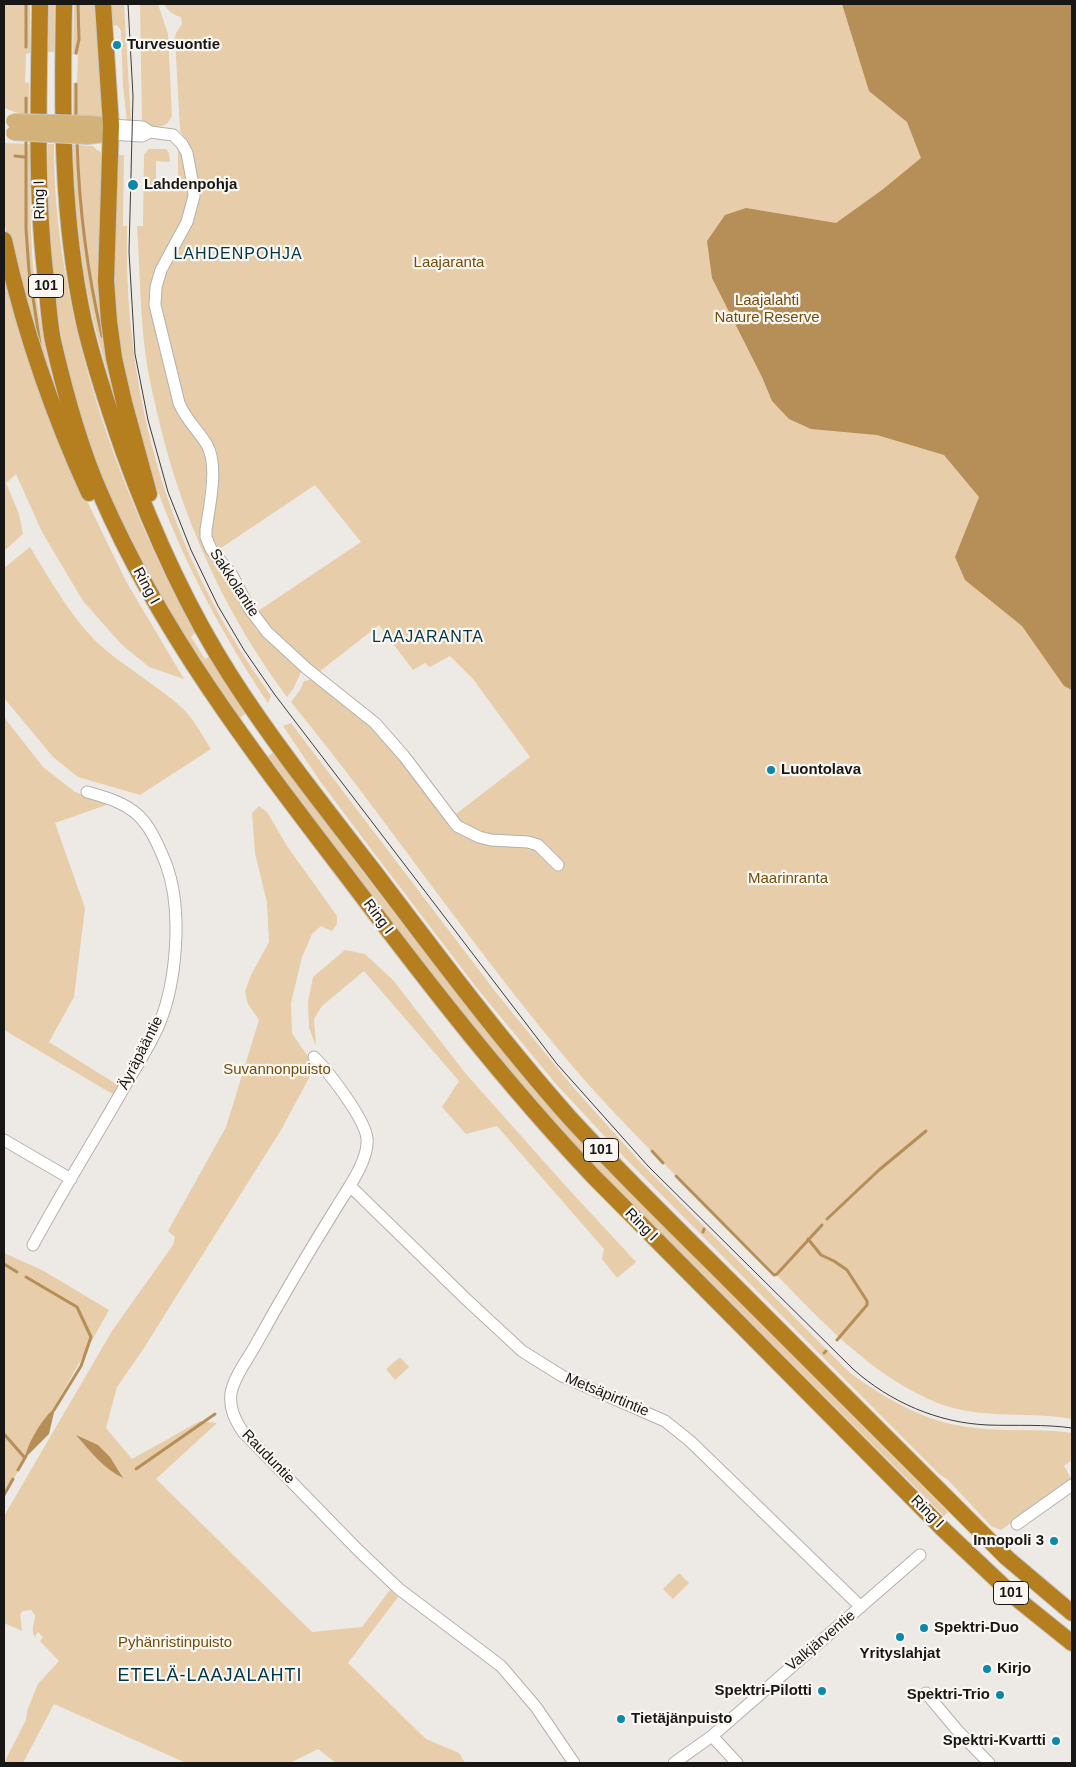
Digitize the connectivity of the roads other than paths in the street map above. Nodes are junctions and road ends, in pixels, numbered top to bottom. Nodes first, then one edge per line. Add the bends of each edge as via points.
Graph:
1 (40, 4) edge
2 (64, 4) edge
3 (103, 4) edge
4 (8, 126) edge
5 (110, 129) junction
6 (4, 240) edge
7 (160, 542) junction
8 (128, 554) junction
9 (87, 792) dead end
10 (558, 865) dead end
11 (314, 1057) dead end
12 (4, 1140) edge
13 (71, 1180) junction
14 (350, 1186) junction
15 (33, 1246) dead end
16 (1072, 1486) edge
17 (1017, 1524) dead end
18 (920, 1555) dead end
19 (862, 1607) junction
20 (1072, 1613) edge
21 (1072, 1643) edge
22 (926, 1693) dead end
23 (712, 1736) junction
24 (574, 1763) edge
25 (674, 1763) edge
26 (737, 1763) edge
27 (989, 1763) edge

1 - 8 highway, Ring I / 101 via 40,230 52,337 72,419 100,494
2 - 7 highway, Ring I / 101 via 63,147 75,276 106,402 138,492
3 - 5 highway
4 - 5 main road, bridge
5 - 7 highway via 106,273 109,321 124,402
5 - 10 street, Sakkolantie via 142,136 150,132 172,135 187,152 194,196 187,222 161,270 155,305 179,403 212,457 206,530 211,549 232,575 249,608 267,632 375,723 458,826 485,838 538,845
6 - 8 highway via 23,318 62,430 91,498
7 - 20 highway, Ring I / 101 via 206,634 269,734 483,1014 574,1122 977,1528
8 - 21 highway, Ring I / 101 via 180,646 233,724 391,934 498,1070 556,1137 944,1530 1016,1598
9 - 13 street, Äyräpääntie via 129,808 138,813 147,825 168,870 176,926 173,976 158,1027
11 - 14 street, Rauduntie via 367,1134 365,1156
12 - 13 street
13 - 15 street, Äyräpääntie
14 - 19 street, Metsäpirtintie via 522,1351 562,1376 665,1421 690,1441
14 - 24 street, Rauduntie via 237,1378 231,1393 233,1414 243,1432 399,1589 501,1666 536,1707
16 - 17 street
18 - 19 street, Valkjärventie
19 - 23 street, Valkjärventie
22 - 27 street
23 - 25 street, Valkjärventie
23 - 26 street

